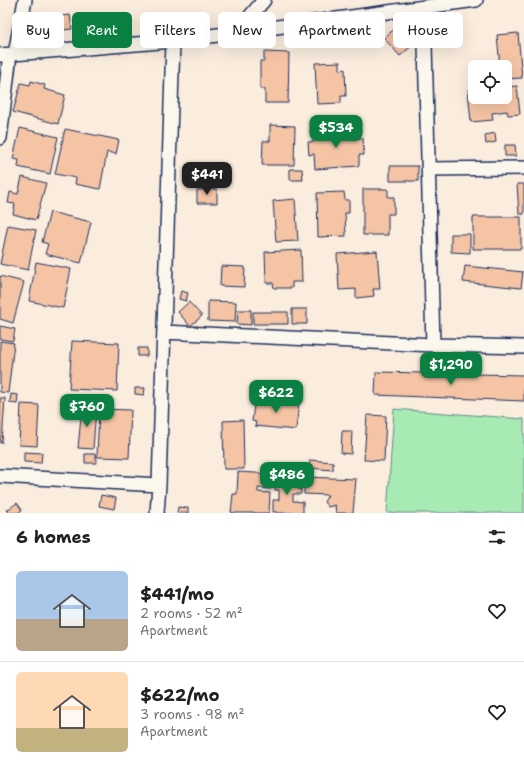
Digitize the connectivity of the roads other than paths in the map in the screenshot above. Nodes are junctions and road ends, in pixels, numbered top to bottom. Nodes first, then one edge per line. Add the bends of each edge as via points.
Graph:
1 (25, 0) edge
2 (264, 0) edge
3 (476, 0) edge
4 (424, 7) junction
5 (254, 12) edge
6 (276, 27) edge
7 (140, 44) edge
8 (173, 48) edge
9 (8, 54) edge
10 (0, 138) edge
11 (524, 168) edge
12 (429, 170) junction
13 (164, 332) junction
14 (433, 345) junction
15 (524, 347) edge
16 (0, 476) edge
17 (159, 485) junction
18 (157, 513) edge

1 - 9 street
2 - 5 street
3 - 4 street
4 - 6 street
4 - 12 street
7 - 9 street
8 - 13 street
9 - 10 street
11 - 12 street
12 - 14 street
13 - 14 street
13 - 17 street
14 - 15 street
16 - 17 street
17 - 18 street

